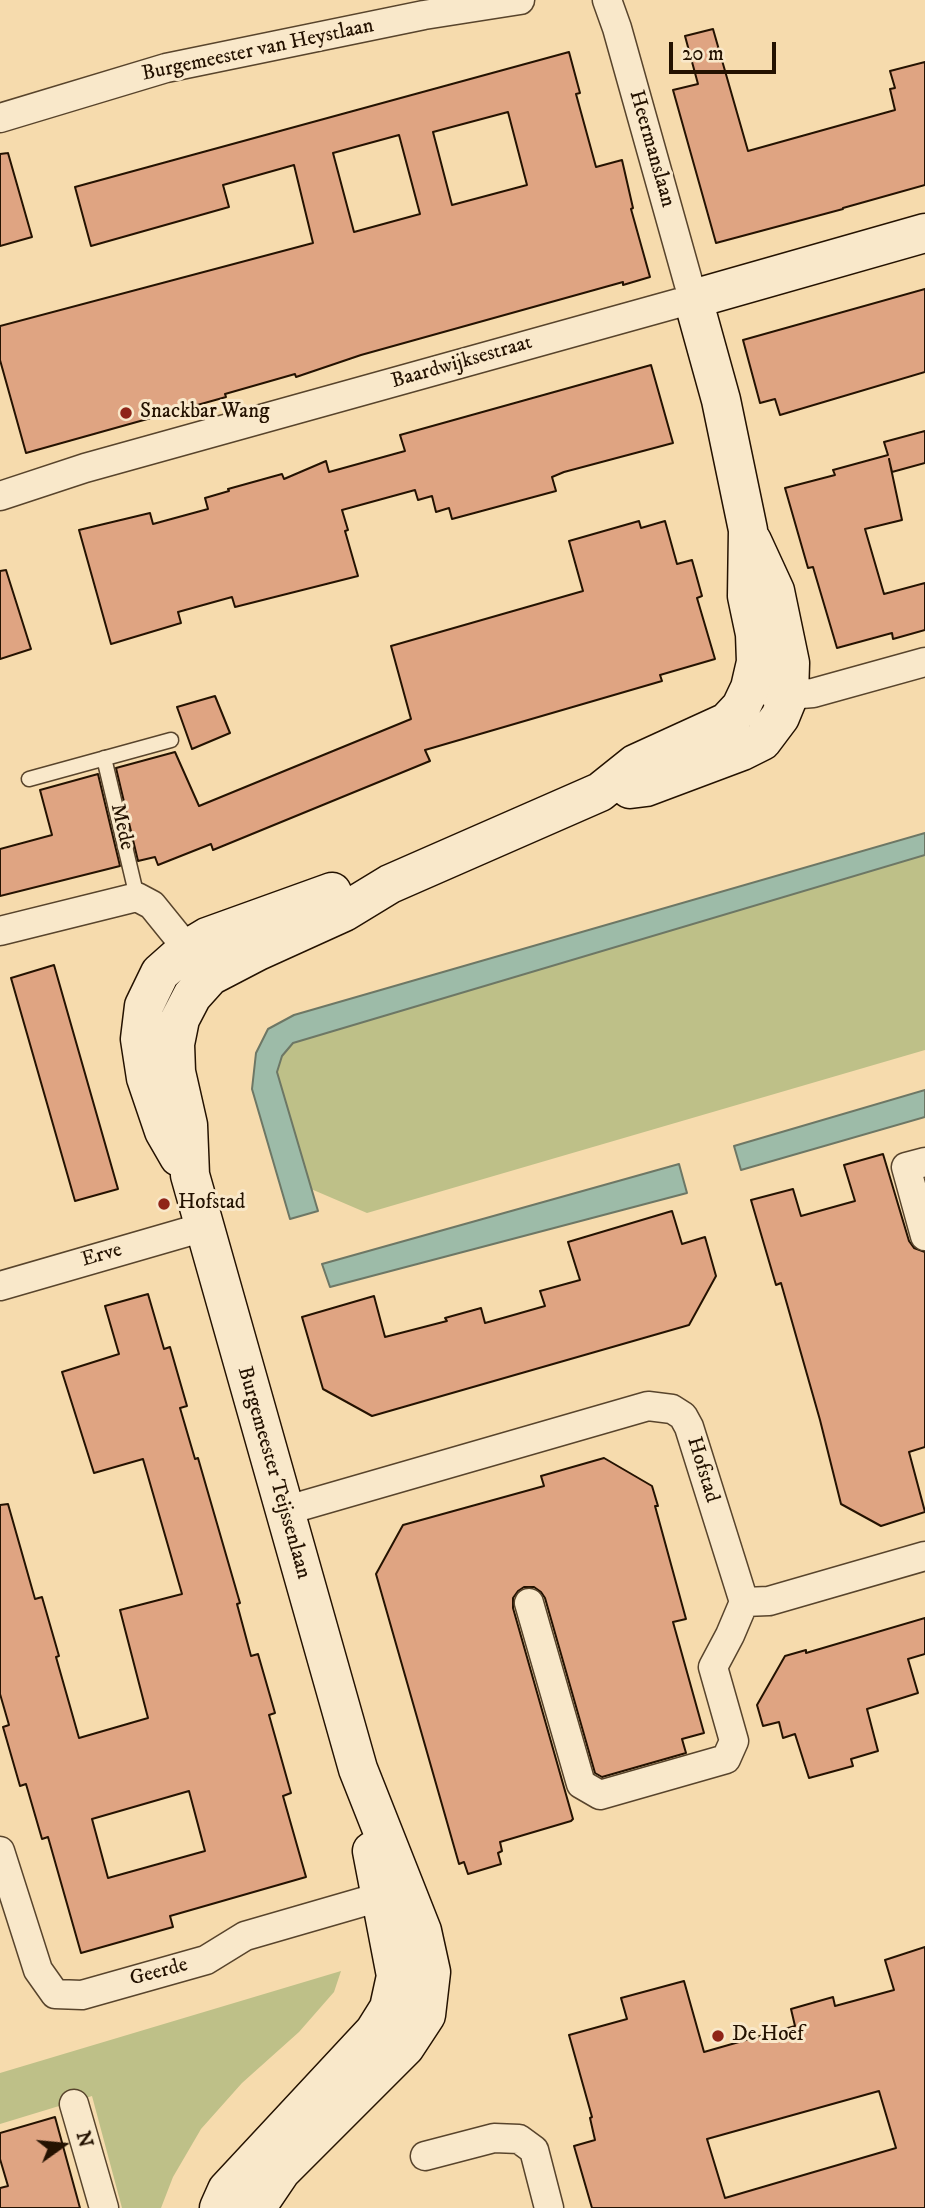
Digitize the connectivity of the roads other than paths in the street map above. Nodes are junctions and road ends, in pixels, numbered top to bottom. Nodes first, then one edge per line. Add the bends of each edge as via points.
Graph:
1 (520, 0) edge
2 (607, 0) edge
3 (0, 118) edge
4 (925, 233) edge
5 (693, 299) junction
6 (0, 496) edge
7 (748, 530) junction
8 (925, 662) edge
9 (751, 688) junction
10 (789, 695) junction
11 (171, 740) dead end
12 (104, 758) junction
13 (29, 779) dead end
14 (600, 792) junction
15 (137, 897) junction
16 (0, 931) edge
17 (199, 963) junction
18 (925, 1161) edge
19 (204, 1227) junction
20 (925, 1236) edge
21 (0, 1286) edge
22 (284, 1511) junction
23 (925, 1556) edge
24 (744, 1602) junction
25 (529, 1603) dead end
26 (0, 1851) edge
27 (393, 1893) junction
28 (75, 2104) dead end
29 (425, 2156) dead end
30 (104, 2208) edge
31 (219, 2208) edge
32 (256, 2208) edge
33 (549, 2208) edge

1 - 3 street, Burgemeester van Heystlaan via 166,68
2 - 5 street, Heermanslaan
4 - 5 street, Baardwijksestraat
5 - 6 street, Baardwijksestraat via 85,468
5 - 7 street, Burgemeester Teijssenlaan via 721,400
7 - 9 street, Burgemeester Teijssenlaan via 747,596 756,662
7 - 10 street, Burgemeester Teijssenlaan via 778,601 790,663
8 - 10 street via 813,693
9 - 10 street
9 - 14 street, Burgemeester Teijssenlaan via 727,722 635,764
10 - 14 street, Burgemeester Teijssenlaan via 762,741 646,787
11 - 12 lane
12 - 13 lane
12 - 15 lane, Mede
14 - 17 street, Burgemeester Teijssenlaan via 390,884 335,891 207,937
15 - 16 street
15 - 17 street via 152,905
17 - 19 street, Burgemeester Teijssenlaan via 160,973 144,1006 140,1039 146,1078 164,1131 190,1175
18 - 20 street via 906,1167
19 - 21 street, Erve
19 - 22 street, Burgemeester Teijssenlaan
22 - 24 street, Hofstad via 661,1406 683,1416 689,1427
22 - 27 street, Burgemeester Teijssenlaan
23 - 24 street via 769,1601
24 - 25 street via 713,1667 734,1741 726,1759 600,1795 581,1784
26 - 27 street, Geerde via 38,1970 55,1994 82,1995 206,1961 245,1936
27 - 31 street, Burgemeester Teijssenlaan via 391,1941 396,1976 389,2007 374,2032 227,2190
27 - 32 street, Burgemeester Teijssenlaan via 422,1931 431,1972 426,2015 405,2047 281,2171
28 - 30 street
29 - 33 street via 494,2138 519,2139 534,2150

